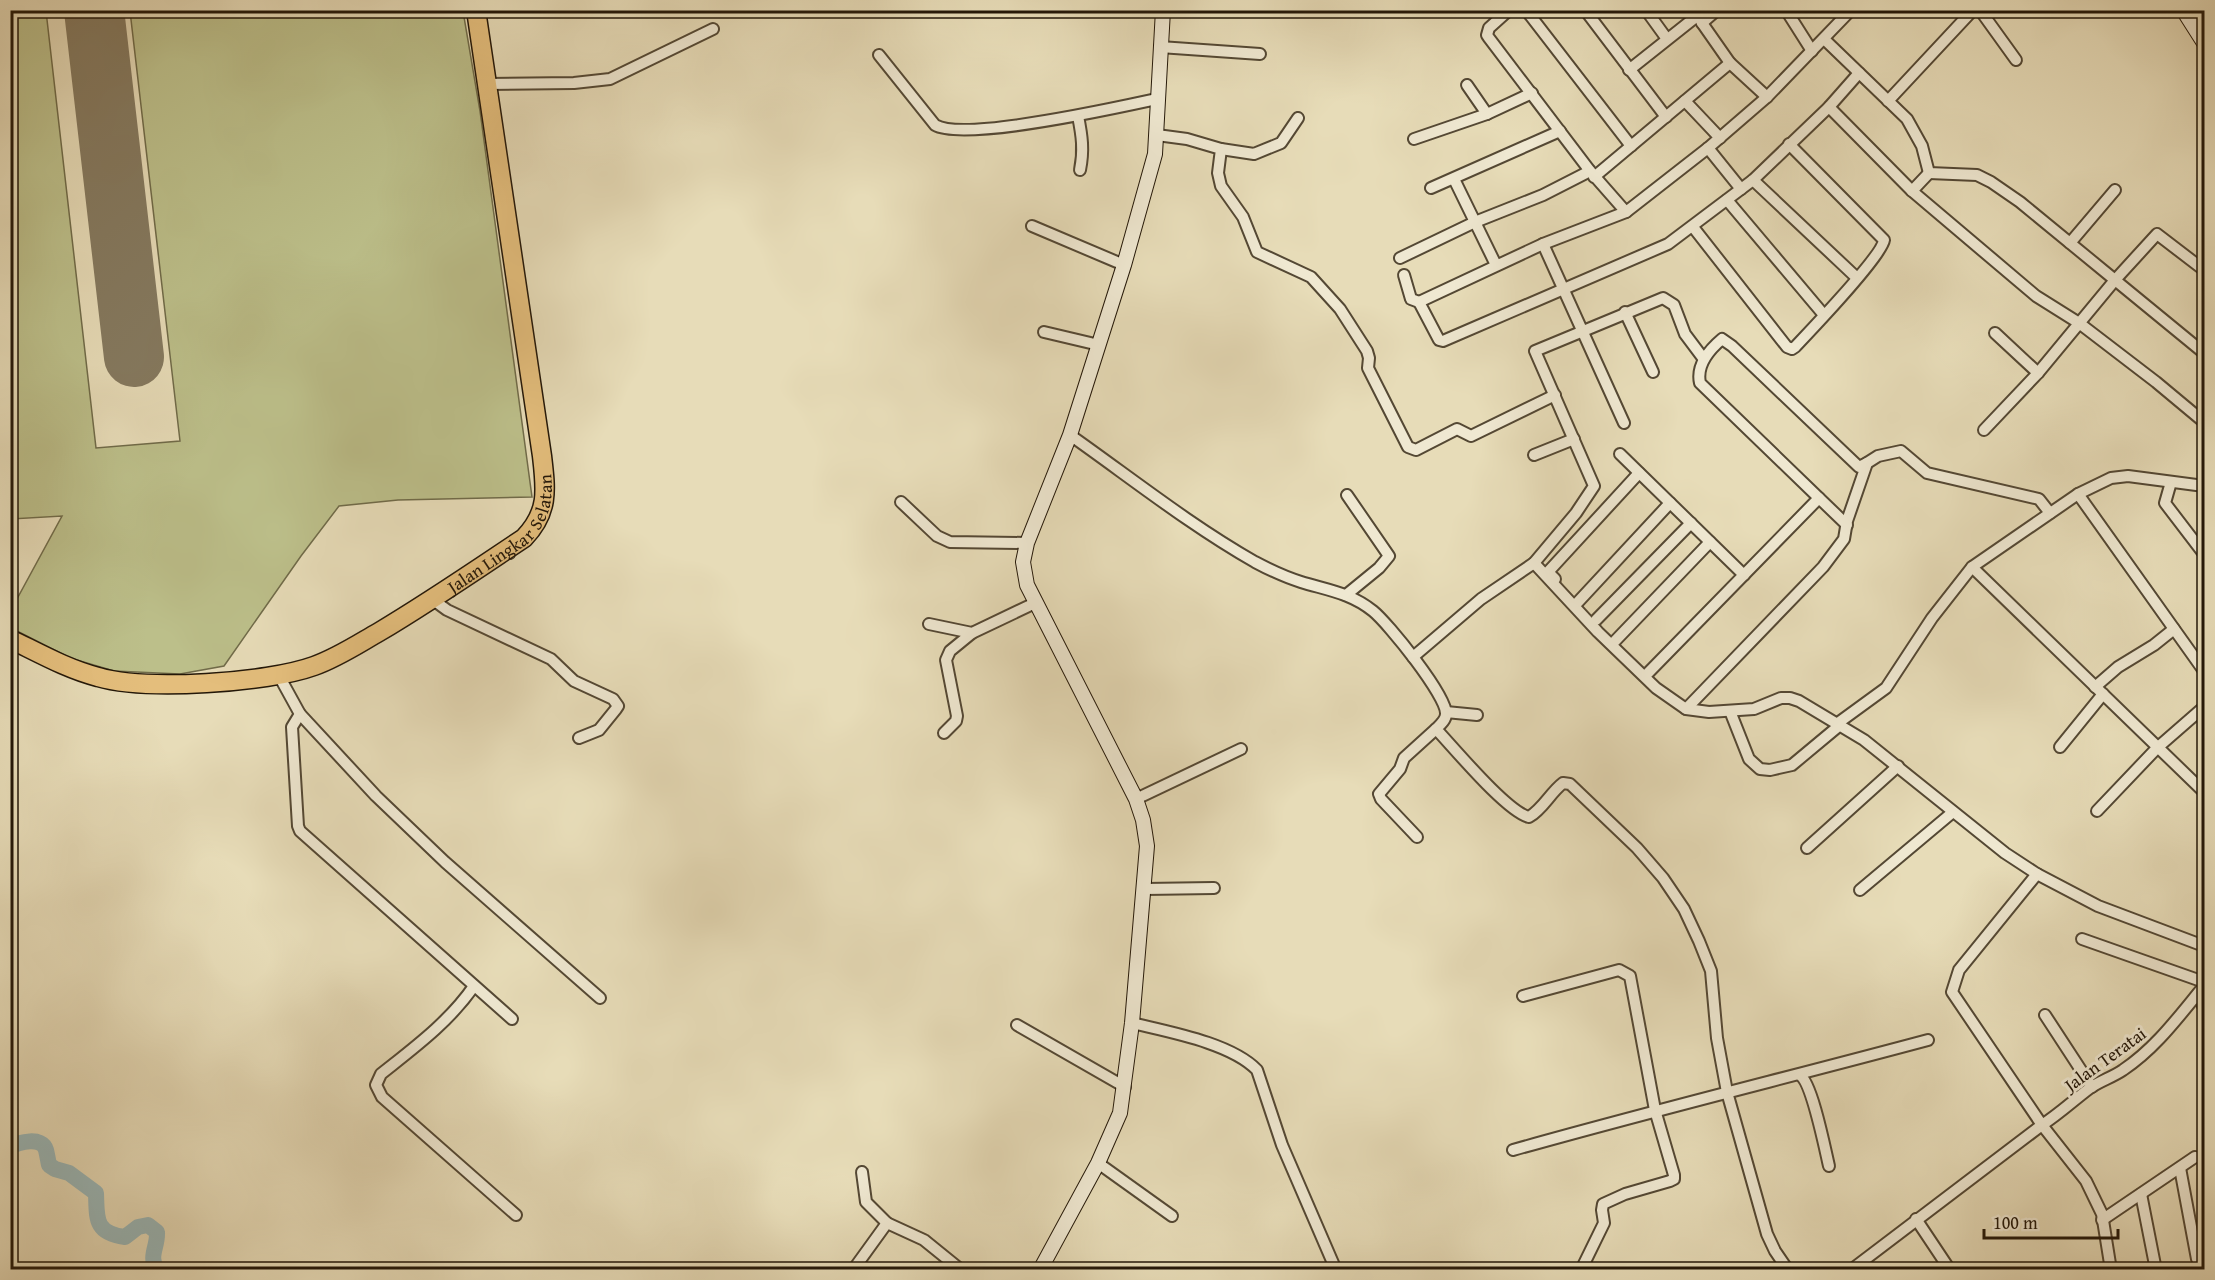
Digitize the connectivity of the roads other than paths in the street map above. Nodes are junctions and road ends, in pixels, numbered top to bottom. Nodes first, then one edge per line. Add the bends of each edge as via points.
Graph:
1 (476, 10) edge
2 (1163, 10) edge
3 (1509, 10) edge
4 (1526, 10) edge
5 (1585, 10) edge
6 (1646, 10) edge
7 (1716, 10) edge
8 (1786, 10) edge
9 (1851, 10) edge
10 (1973, 10) edge
11 (1980, 10) edge
12 (2183, 10) edge
13 (1698, 17) edge
14 (713, 29) dead end
15 (1667, 39) junction
16 (1824, 39) junction
17 (2205, 43) edge
18 (1160, 47) junction
19 (1812, 51) junction
20 (879, 54) dead end
21 (1260, 54) dead end
22 (2016, 60) dead end
23 (1731, 63) junction
24 (1629, 70) junction
25 (1858, 73) junction
26 (487, 84) junction
27 (1467, 85) dead end
28 (1532, 93) junction
29 (1767, 97) junction
30 (1157, 99) junction
31 (1685, 101) junction
32 (1888, 101) junction
33 (1829, 107) junction
34 (1487, 114) junction
35 (1078, 116) junction
36 (1666, 117) junction
37 (1298, 118) dead end
38 (1560, 131) junction
39 (1157, 135) junction
40 (1720, 138) junction
41 (1414, 139) dead end
42 (1789, 144) junction
43 (1631, 146) junction
44 (1708, 148) junction
45 (1221, 149) junction
46 (1080, 170) dead end
47 (1929, 172) junction
48 (1592, 174) junction
49 (1454, 178) junction
50 (1753, 180) junction
51 (1431, 188) dead end
52 (1742, 189) junction
53 (2115, 190) dead end
54 (1912, 191) junction
55 (1727, 200) junction
56 (1626, 212) junction
57 (1475, 222) junction
58 (1032, 226) dead end
59 (1693, 227) junction
60 (2070, 243) junction
61 (1543, 244) junction
62 (1400, 258) dead end
63 (1124, 265) junction
64 (1496, 266) junction
65 (2205, 270) edge
66 (1404, 275) dead end
67 (1857, 278) junction
68 (2115, 280) junction
69 (1563, 288) junction
70 (1419, 302) junction
71 (1625, 312) junction
72 (1824, 315) junction
73 (2079, 323) junction
74 (1581, 331) junction
75 (1044, 332) dead end
76 (1995, 333) dead end
77 (1099, 345) junction
78 (2205, 353) edge
79 (1703, 358) junction
80 (1653, 372) dead end
81 (2038, 373) junction
82 (1555, 394) junction
83 (2205, 422) edge
84 (1624, 423) dead end
85 (1984, 430) dead end
86 (1070, 435) junction
87 (1574, 439) junction
88 (1620, 454) dead end
89 (1534, 455) dead end
90 (1867, 463) junction
91 (1639, 473) junction
92 (2171, 482) junction
93 (2205, 486) edge
94 (2078, 494) junction
95 (1347, 495) dead end
96 (1819, 498) junction
97 (901, 502) dead end
98 (1670, 503) junction
99 (2050, 513) junction
100 (1691, 524) junction
101 (1847, 525) junction
102 (1710, 542) junction
103 (1027, 543) junction
104 (2205, 554) edge
105 (1534, 563) junction
106 (1972, 567) junction
107 (1744, 575) junction
108 (1346, 595) junction
109 (432, 599) junction
110 (1578, 602) junction
111 (1035, 603) junction
112 (1596, 620) junction
113 (929, 624) dead end
114 (2174, 628) junction
115 (972, 633) junction
116 (10, 639) edge
117 (1615, 640) junction
118 (1413, 657) junction
119 (2205, 671) edge
120 (278, 674) junction
121 (1647, 675) junction
122 (2099, 690) junction
123 (2205, 707) edge
124 (1686, 709) junction
125 (1730, 711) junction
126 (1446, 712) junction
127 (300, 714) junction
128 (1476, 715) dead end
129 (1839, 724) junction
130 (1436, 729) junction
131 (944, 734) dead end
132 (579, 738) dead end
133 (2061, 747) dead end
134 (2157, 748) junction
135 (1241, 749) dead end
136 (1898, 766) junction
137 (2205, 792) edge
138 (1136, 800) junction
139 (2097, 810) dead end
140 (1953, 812) junction
141 (1417, 837) dead end
142 (1808, 848) dead end
143 (2037, 874) junction
144 (1214, 888) dead end
145 (1144, 889) junction
146 (1860, 890) dead end
147 (2082, 939) dead end
148 (2205, 946) edge
149 (474, 986) junction
150 (2202, 987) edge
151 (1523, 996) dead end
152 (600, 998) dead end
153 (2205, 1008) edge
154 (2045, 1015) dead end
155 (512, 1019) dead end
156 (1132, 1023) junction
157 (1017, 1025) dead end
158 (1928, 1040) dead end
159 (1800, 1075) junction
160 (1125, 1087) junction
161 (2092, 1087) junction
162 (1727, 1092) junction
163 (1654, 1110) junction
164 (2042, 1125) junction
165 (1513, 1150) dead end
166 (2195, 1157) dead end
167 (1098, 1163) junction
168 (1829, 1166) dead end
169 (2180, 1168) junction
170 (862, 1172) dead end
171 (2141, 1194) junction
172 (516, 1215) dead end
173 (1172, 1216) dead end
174 (1916, 1219) junction
175 (2103, 1220) junction
176 (887, 1223) junction
177 (2197, 1259) dead end
178 (853, 1269) edge
179 (961, 1269) edge
180 (1040, 1269) edge
181 (1336, 1269) edge
182 (1581, 1269) edge
183 (1788, 1269) edge
184 (1851, 1269) edge
185 (1950, 1269) edge
186 (2111, 1269) edge
187 (2156, 1269) edge

1 - 26 highway, Jalan Lingkar Selatan
2 - 18 street
3 - 28 street via 1489,28 1487,35
4 - 43 street
5 - 24 street
6 - 15 street
7 - 13 street
8 - 19 street
9 - 16 street
10 - 32 street
11 - 22 street
12 - 17 street
13 - 15 street
13 - 23 street
14 - 26 street via 610,79
15 - 24 street
16 - 19 street
16 - 25 street
18 - 21 street
18 - 30 street
19 - 29 street
20 - 35 street via 941,128 1011,125
23 - 29 street
23 - 31 street
24 - 36 street
25 - 32 street
25 - 33 street
26 - 109 highway, Jalan Lingkar Selatan via 546,486 543,511 524,538
27 - 34 street
28 - 34 street
28 - 38 street
29 - 40 street
30 - 35 street
30 - 39 street
31 - 36 street
31 - 40 street
32 - 47 street via 1907,119 1923,146
33 - 42 street
33 - 54 street
34 - 41 street
35 - 46 street via 1083,140
36 - 43 street
37 - 45 street via 1281,143 1254,154
38 - 48 street
38 - 49 street
39 - 45 street
39 - 63 street
40 - 44 street
42 - 50 street
42 - 67 street via 1884,240
43 - 48 street
44 - 52 street
44 - 56 street
45 - 82 street via 1221,186 1243,217 1255,249 1311,277 1340,309 1367,351 1368,368 1408,447 1416,450 1457,429 1472,436
47 - 54 street
47 - 60 street via 1977,175 2020,202
48 - 56 street
48 - 57 street
49 - 51 street
49 - 57 street
50 - 52 street
50 - 67 street
52 - 55 street
53 - 60 street
54 - 73 street via 2036,296
55 - 59 street
55 - 72 street
56 - 61 street
57 - 62 street
57 - 64 street
58 - 63 street
59 - 69 street via 1668,244
59 - 72 street via 1789,349 1795,348
60 - 68 street
61 - 64 street
61 - 69 street
63 - 77 street
64 - 70 street
65 - 68 street via 2157,234
66 - 70 street via 1411,299
67 - 72 street
68 - 73 street
68 - 78 street
69 - 70 street via 1443,341 1434,333
69 - 74 street
71 - 74 street
71 - 79 street via 1663,298 1674,304 1685,334
71 - 80 street
73 - 81 street
73 - 83 street
74 - 82 street via 1535,351
74 - 84 street
75 - 77 street
76 - 81 street
77 - 86 street
79 - 90 street via 1722,339 1859,467
79 - 96 street via 1700,383
81 - 85 street
82 - 87 street
86 - 103 street
86 - 108 street via 1182,516 1256,562 1300,582
87 - 89 street
87 - 105 street via 1594,486
88 - 91 street
90 - 99 street via 1901,451 1927,473 2039,499
90 - 101 street
91 - 98 street
91 - 110 street via 1548,572
92 - 93 street
92 - 94 street via 2128,476 2111,478
92 - 104 street via 2165,503
94 - 99 street
94 - 114 street
95 - 108 street via 1389,556
96 - 101 street
96 - 107 street
97 - 103 street via 937,536 950,542
98 - 100 street
98 - 110 street
99 - 106 street
100 - 102 street
100 - 112 street
101 - 124 street via 1844,539 1823,567
102 - 107 street
102 - 117 street
103 - 111 street via 1024,573
105 - 118 street via 1481,599
105 - 121 street via 1598,632
106 - 122 street
106 - 129 street via 1932,618 1886,688
107 - 121 street
108 - 118 street via 1373,611
109 - 120 highway, Jalan Lingkar Selatan via 316,665
109 - 132 street via 447,610 551,659 579,684 616,702 618,706 599,730
110 - 112 street
111 - 115 street
111 - 138 street
112 - 117 street
113 - 115 street
114 - 119 street
114 - 122 street via 2118,667
115 - 131 street via 950,651 946,660 957,716
116 - 120 highway, Jalan Lingkar Selatan via 72,669 114,681 191,683
117 - 121 street
118 - 126 street
120 - 127 street
121 - 124 street via 1673,702
122 - 133 street
122 - 134 street
123 - 134 street
124 - 125 street
125 - 129 street via 1754,709 1790,698
125 - 129 street via 1749,759 1760,769 1792,765
126 - 128 street
126 - 130 street
127 - 149 street via 292,727 300,831
127 - 152 street via 372,792 445,862
129 - 136 street
130 - 141 street via 1404,758 1379,794
130 - 162 street via 1522,816 1536,813 1556,788 1570,784 1663,878 1684,909 1710,971
134 - 137 street
134 - 139 street
135 - 138 street
136 - 140 street
136 - 142 street
138 - 145 street via 1146,831
140 - 143 street
140 - 146 street
143 - 148 street via 2098,906
143 - 164 street via 1959,970 1952,988 1953,995
144 - 145 street
145 - 156 street
147 - 150 street
149 - 155 street
149 - 172 street via 459,1008 381,1074 376,1085 390,1105
150 - 153 street
150 - 161 street, Jalan Teratai via 2166,1034 2122,1070
151 - 163 street via 1619,970 1627,973 1632,981
154 - 161 street
156 - 160 street
156 - 181 street via 1190,1037 1235,1054 1257,1070 1282,1145
157 - 160 street
158 - 159 street
159 - 162 street
159 - 168 street via 1806,1080 1812,1098
160 - 167 street via 1120,1113
161 - 164 street, Jalan Teratai
162 - 163 street
162 - 183 street via 1767,1234
163 - 165 street
163 - 182 street via 1674,1179 1603,1204 1604,1223
164 - 174 street, Jalan Teratai
164 - 175 street via 2086,1181
166 - 169 street
167 - 173 street
167 - 180 street
169 - 171 street
169 - 177 street
170 - 176 street via 866,1202
171 - 175 street
171 - 187 street
174 - 184 street, Jalan Teratai
174 - 185 street
175 - 186 street
176 - 178 street
176 - 179 street via 924,1240

